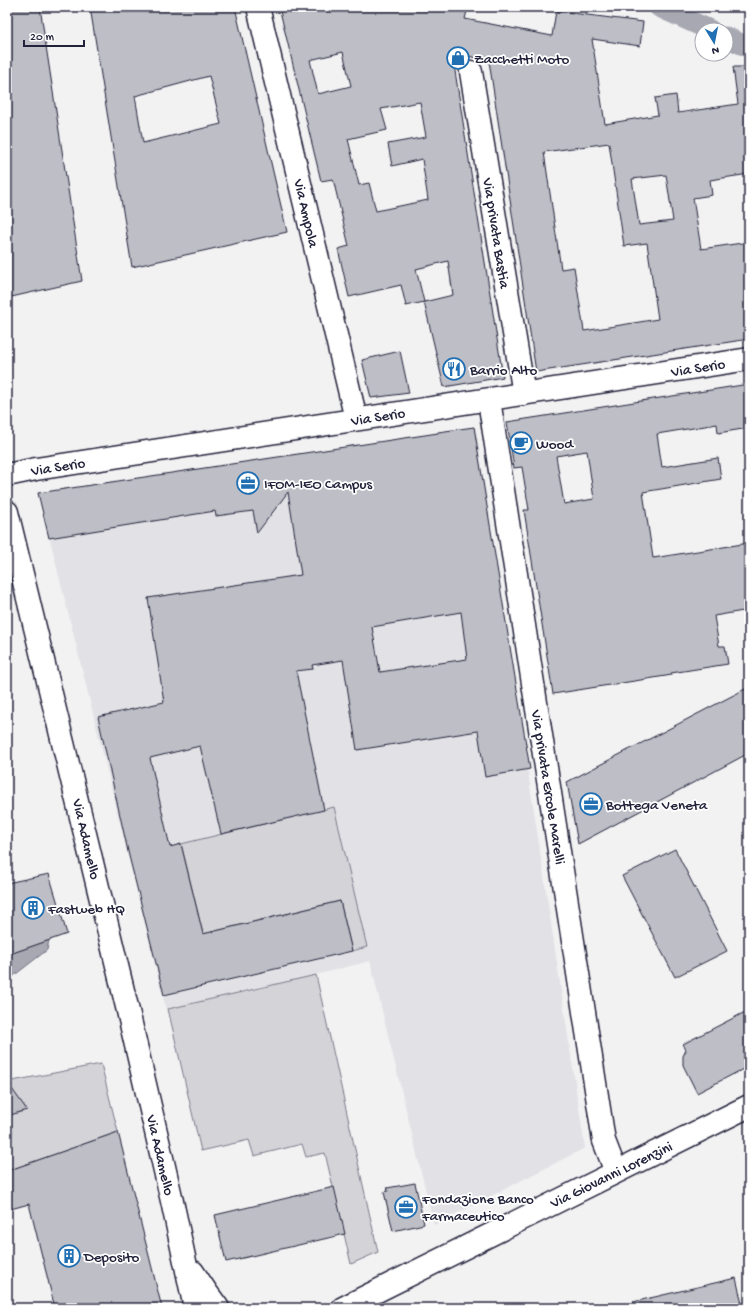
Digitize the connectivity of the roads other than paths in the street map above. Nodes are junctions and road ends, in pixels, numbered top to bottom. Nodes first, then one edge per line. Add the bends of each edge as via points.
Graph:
1 (258, 7) edge
2 (471, 72) dead end
3 (749, 359) edge
4 (524, 394) junction
5 (489, 400) junction
6 (356, 419) junction
7 (7, 475) edge
8 (7, 512) edge
9 (749, 1106) edge
10 (616, 1172) junction
11 (186, 1261) junction
12 (196, 1308) edge
13 (218, 1308) edge
14 (344, 1308) edge

1 - 6 street, Via Ampola
2 - 4 street, Via privata Bastia
3 - 4 street, Via Serio
4 - 5 street, Via Serio
5 - 6 street, Via Serio
5 - 10 street, Via privata Ercole Marelli via 604,1141
6 - 7 street, Via Serio
8 - 11 street, Via Adamello
9 - 10 street, Via Giovanni Lorenzini
10 - 14 street, Via Giovanni Lorenzini
11 - 12 street
11 - 13 street

